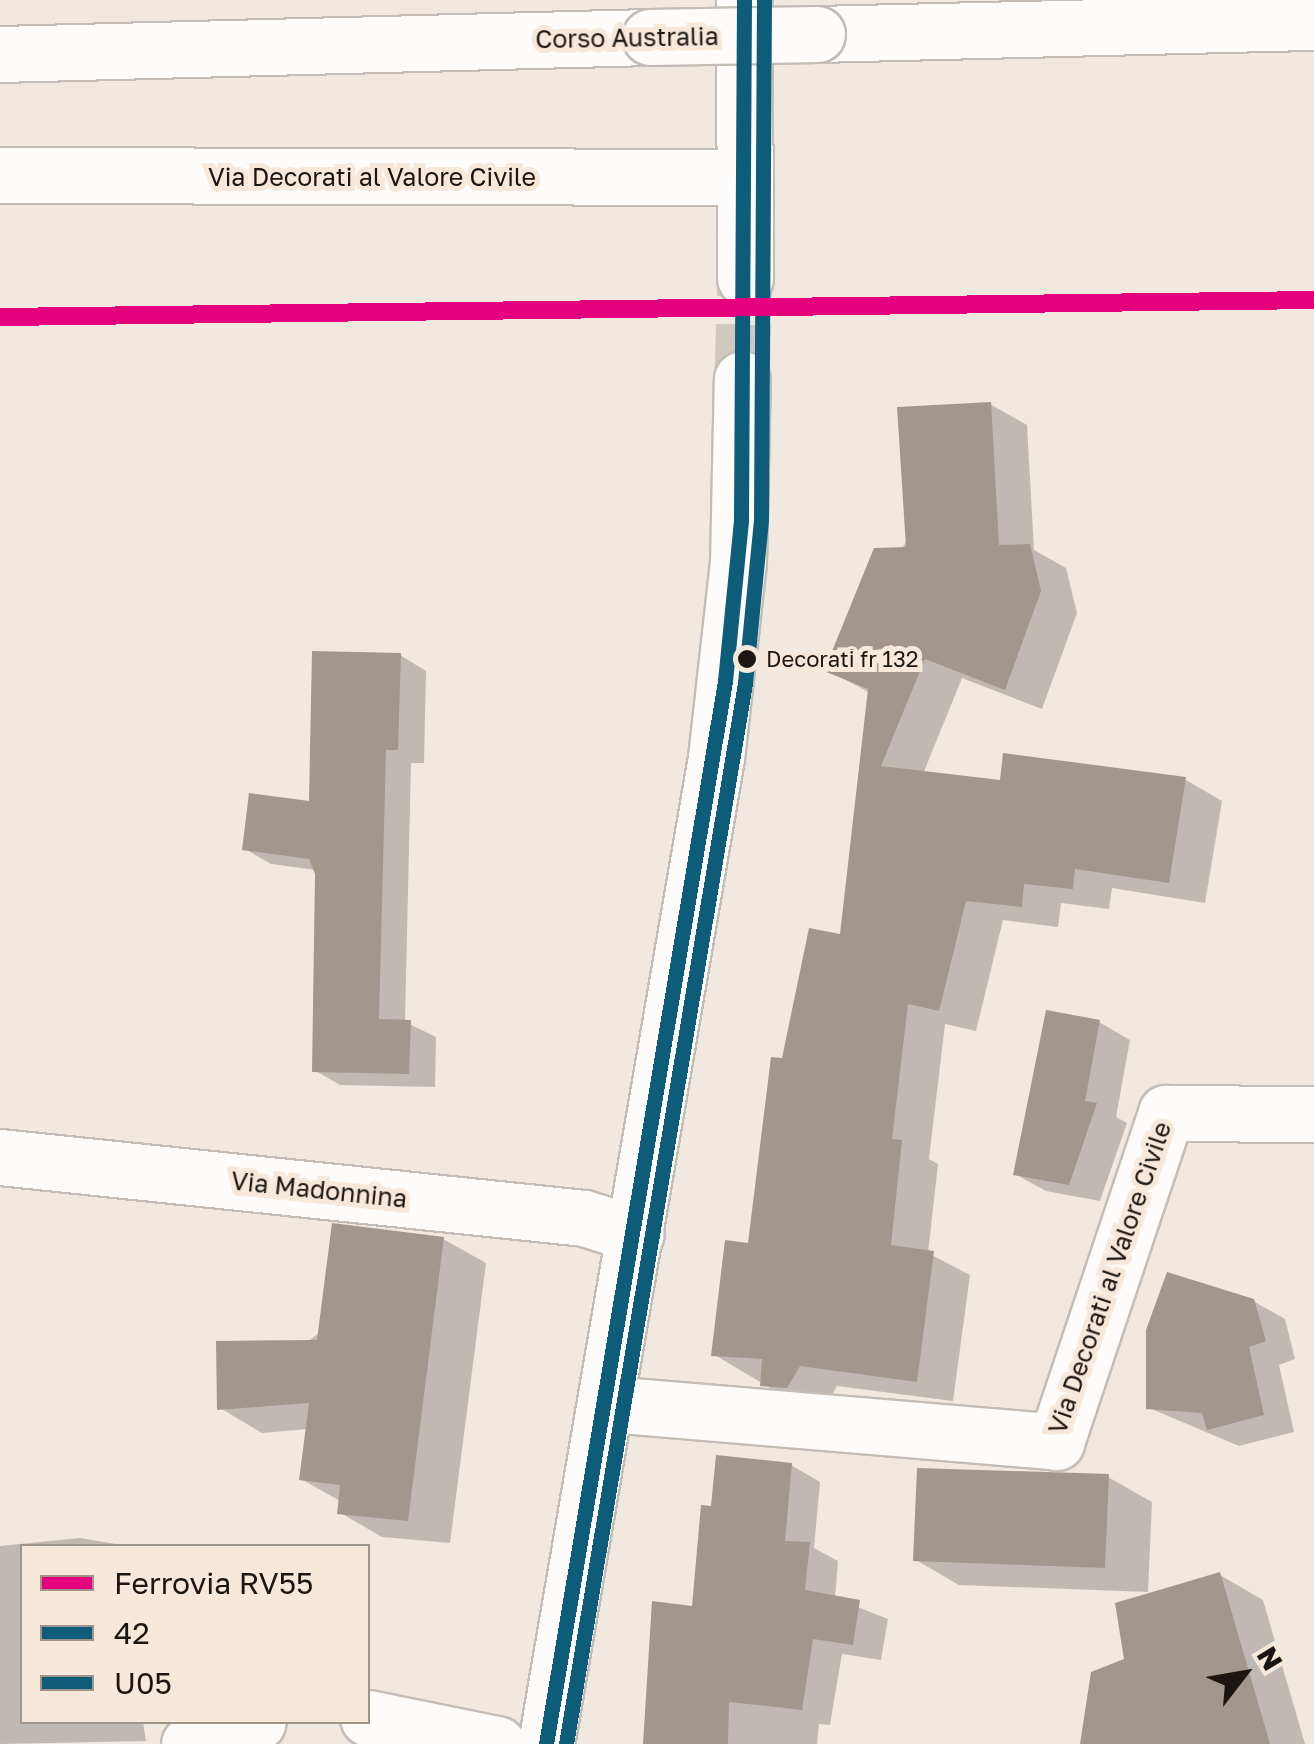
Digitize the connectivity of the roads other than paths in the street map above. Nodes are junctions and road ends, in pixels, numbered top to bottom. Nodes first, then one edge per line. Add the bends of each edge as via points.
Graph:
1 (744, 0) edge
2 (1314, 22) edge
3 (0, 54) edge
4 (0, 175) edge
5 (744, 177) junction
6 (745, 278) tunnel mouth
7 (742, 379) tunnel mouth
8 (1314, 1114) edge
9 (0, 1157) edge
10 (636, 1234) junction
11 (608, 1404) junction
12 (370, 1718) edge
13 (252, 1724) edge
14 (189, 1744) edge
15 (498, 1744) edge
16 (546, 1744) edge

1 - 5 main road
2 - 3 main road, Corso Australia, bridge
4 - 5 main road, Via Decorati al Valore Civile
5 - 6 main road
7 - 10 main road via 741,520 716,758
8 - 11 main road, Via Decorati al Valore Civile via 1166,1113 1056,1442
9 - 10 main road, Via Madonnina via 584,1218
10 - 11 main road
11 - 16 main road
12 - 15 main road
13 - 14 main road

